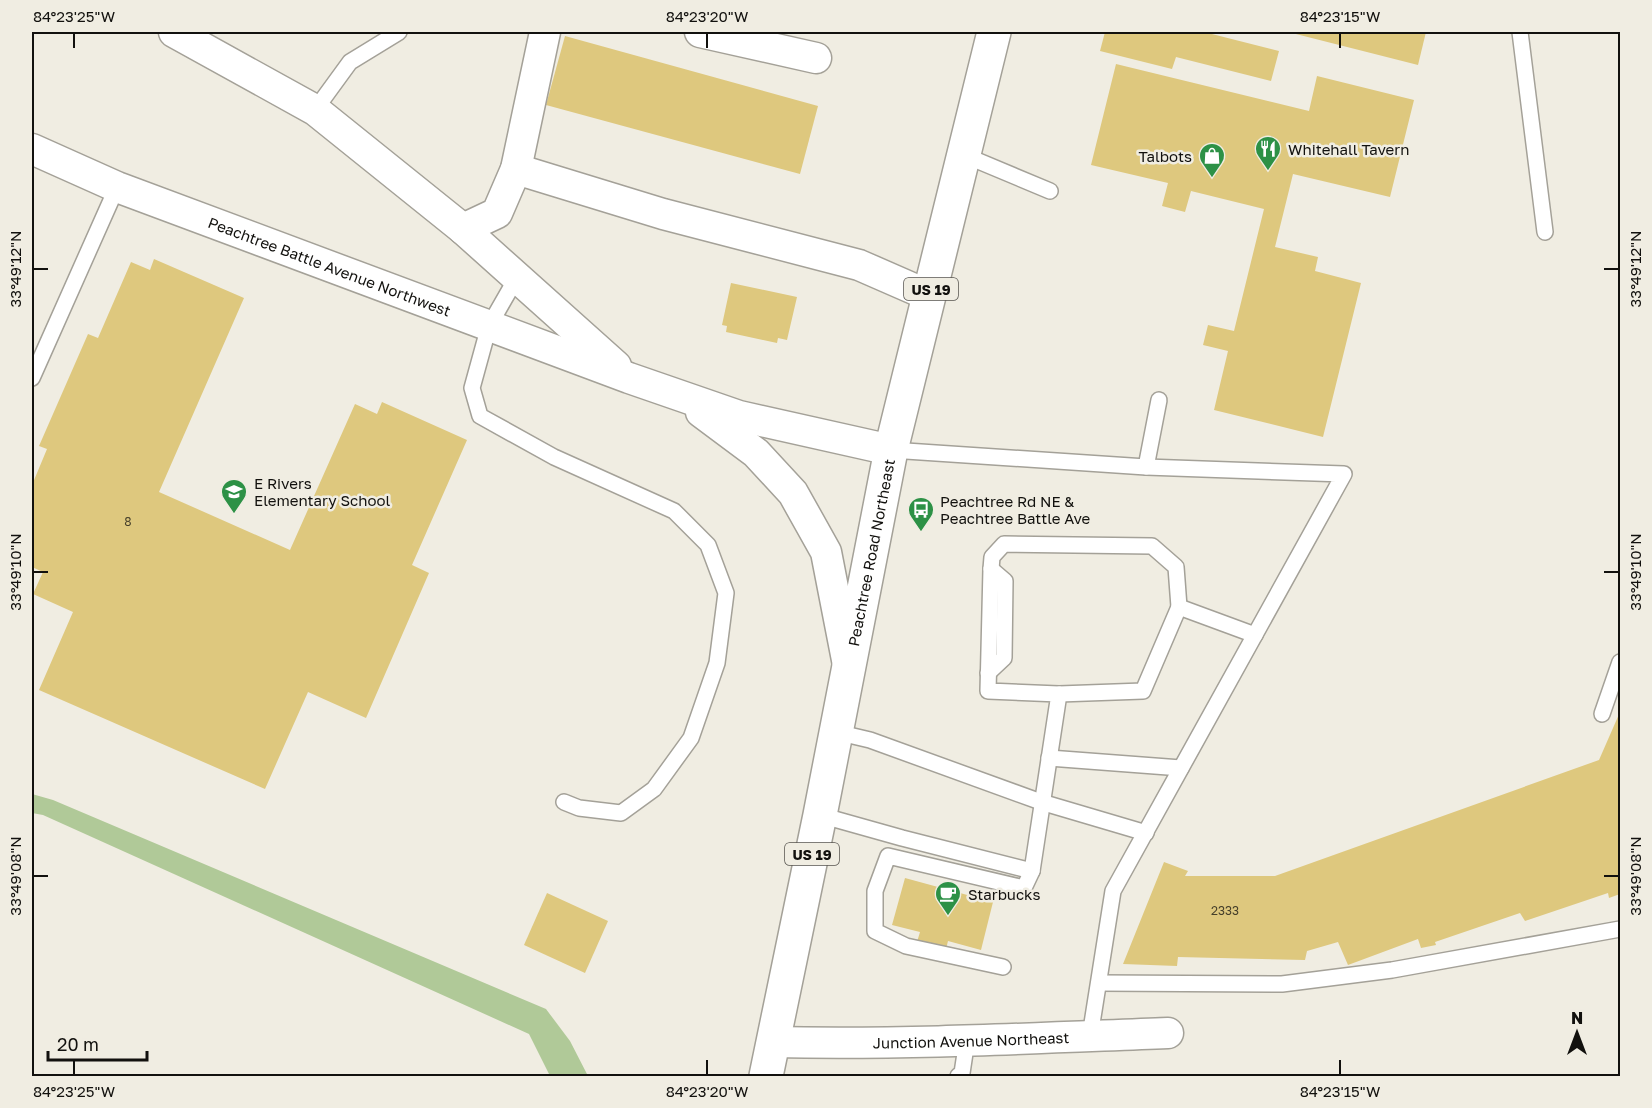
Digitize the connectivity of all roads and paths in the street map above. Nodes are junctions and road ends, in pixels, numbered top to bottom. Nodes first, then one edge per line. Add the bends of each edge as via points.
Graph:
1 (174, 32) edge
2 (399, 32) edge
3 (545, 32) edge
4 (700, 32) edge
5 (994, 32) edge
6 (1520, 32) edge
7 (816, 58) dead end
8 (315, 110) junction
9 (32, 149) edge
10 (964, 155) junction
11 (516, 169) junction
12 (117, 187) junction
13 (1050, 191) dead end
14 (463, 229) junction
15 (1545, 232) dead end
16 (517, 277) junction
17 (930, 296) junction
18 (489, 326) junction
19 (32, 378) edge
20 (629, 378) junction
21 (677, 394) junction
22 (1159, 400) dead end
23 (891, 450) junction
24 (1146, 467) junction
25 (1179, 607) junction
26 (1255, 635) junction
27 (1620, 662) edge
28 (849, 665) junction
29 (1059, 694) junction
30 (1602, 714) dead end
31 (836, 732) junction
32 (1049, 758) junction
33 (1181, 768) junction
34 (564, 802) dead end
35 (1041, 802) junction
36 (820, 815) junction
37 (1146, 833) junction
38 (1032, 871) junction
39 (1620, 929) edge
40 (1002, 967) dead end
41 (1099, 983) junction
42 (1168, 1033) dead end
43 (1090, 1036) junction
44 (967, 1040) junction
45 (773, 1042) junction
46 (961, 1075) edge
47 (766, 1077) edge

1 - 8 street, Peachtree Battle Avenue Northwest
2 - 8 lane via 350,62
3 - 11 street
4 - 7 street
5 - 10 highway, Peachtree Road Northeast / US 19
6 - 15 lane
8 - 14 street, Peachtree Battle Avenue Northwest
9 - 12 street, Peachtree Battle Avenue Northwest
10 - 13 lane
10 - 17 highway, Peachtree Road Northeast / US 19
11 - 14 street via 497,213
11 - 17 street via 663,214 860,265
12 - 18 street, Peachtree Battle Avenue Northwest
12 - 19 lane
14 - 16 street, Peachtree Battle Avenue Northwest
16 - 18 lane
16 - 20 street, Peachtree Battle Avenue Northwest
17 - 23 highway, Peachtree Road Northeast / US 19
18 - 20 street, Peachtree Battle Avenue Northwest
18 - 34 lane via 472,388 480,416 554,457 674,511 708,545 726,593 717,663 691,738 654,789 621,813 579,808
20 - 21 street, Peachtree Battle Avenue Northwest
21 - 23 street, Peachtree Battle Avenue Northwest via 739,416
21 - 28 street, Peachtree Battle Avenue Northwest via 756,453 793,493 826,552
22 - 24 lane
23 - 24 lane
23 - 28 highway, Peachtree Road Northeast / US 19
24 - 26 lane via 1344,474
25 - 26 lane
25 - 29 lane via 1143,691
25 - 29 lane via 1176,567 1152,546 1004,544 993,557 991,569 988,692
26 - 33 lane
27 - 30 lane
28 - 31 highway, Peachtree Road Northeast / US 19
29 - 32 lane
31 - 35 lane via 870,740
31 - 36 highway, Peachtree Road Northeast / US 19
32 - 33 lane
32 - 35 lane
33 - 37 lane
35 - 37 lane
35 - 38 lane
36 - 38 lane
36 - 45 highway, Peachtree Road Northeast / US 19
37 - 41 lane via 1113,891
38 - 40 lane via 1024,888 888,856 875,891 875,931 906,946
39 - 41 lane via 1392,970 1282,984
41 - 43 lane
42 - 43 street, Junction Avenue Northeast
43 - 44 street, Junction Avenue Northeast
44 - 45 street, Junction Avenue Northeast
44 - 46 lane
45 - 47 highway, Peachtree Road Northeast / US 19

